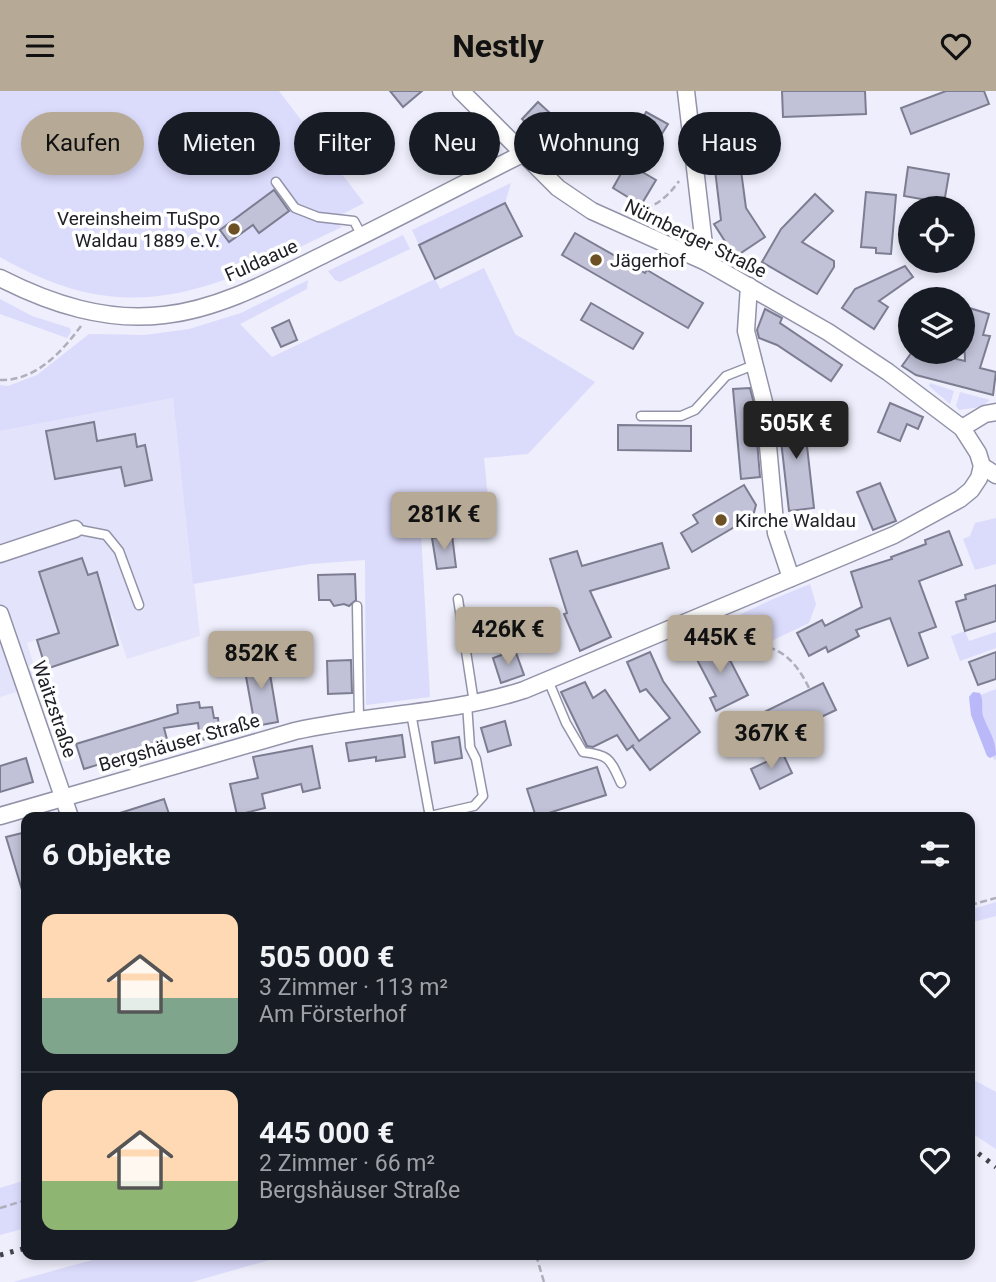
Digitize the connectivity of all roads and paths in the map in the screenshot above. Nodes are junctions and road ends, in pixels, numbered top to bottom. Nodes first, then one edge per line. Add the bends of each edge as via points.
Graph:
1 (461, 91) edge
2 (686, 91) edge
3 (688, 112) edge
4 (514, 146) edge
5 (514, 158) edge
6 (544, 175) edge
7 (686, 175) edge
8 (696, 175) edge
9 (276, 182) dead end
10 (621, 224) junction
11 (362, 236) junction
12 (706, 262) junction
13 (0, 278) edge
14 (749, 286) junction
15 (92, 313) junction
16 (754, 365) junction
17 (0, 380) edge
18 (996, 412) edge
19 (641, 416) dead end
20 (962, 428) junction
21 (982, 466) junction
22 (996, 475) edge
23 (75, 529) joint
24 (0, 554) edge
25 (791, 578) junction
26 (458, 599) dead end
27 (139, 605) dead end
28 (357, 606) dead end
29 (0, 614) edge
30 (733, 629) dead end
31 (738, 643) junction
32 (724, 650) dead end
33 (548, 680) junction
34 (810, 689) dead end
35 (470, 704) junction
36 (411, 713) junction
37 (359, 719) junction
38 (621, 783) dead end
39 (63, 797) junction
40 (68, 812) edge
41 (429, 812) edge
42 (448, 812) edge
43 (0, 816) edge
44 (996, 898) edge
45 (975, 904) edge
46 (21, 1202) edge
47 (0, 1208) edge
48 (537, 1260) edge
49 (544, 1282) edge

1 - 4 street, Nürnberger Straße
2 - 3 street
5 - 11 street, Fuldaaue
6 - 10 street, Nürnberger Straße via 592,211
7 - 10 path via 667,198 629,213
8 - 12 street
9 - 11 lane via 295,208 318,217 354,221
10 - 12 street, Nürnberger Straße
11 - 15 street, Fuldaaue via 232,297 191,310 163,316
12 - 14 street, Nürnberger Straße
13 - 15 street, Fuldaaue
14 - 16 street via 746,331
14 - 20 street, Nürnberger Straße via 848,345
15 - 17 path via 66,346 35,372
16 - 19 lane via 726,376 695,410 681,416
16 - 25 street via 764,402 776,533
18 - 20 street
20 - 21 street, Nürnberger Straße
21 - 22 street
21 - 25 street, Bergshäuser Straße via 971,490 928,518
23 - 24 street
23 - 27 lane via 106,535 119,551
25 - 33 street, Bergshäuser Straße
26 - 35 lane
28 - 37 lane
29 - 39 street, Waitzstraße
30 - 31 path
31 - 32 path
31 - 34 path via 776,649 791,659
33 - 35 street, Bergshäuser Straße
33 - 38 lane via 583,752 610,760
35 - 36 street, Bergshäuser Straße
35 - 42 lane via 470,747 483,796 474,806
36 - 37 street, Bergshäuser Straße
36 - 41 lane
37 - 39 street, Bergshäuser Straße via 295,731
39 - 40 street, Waitzstraße
39 - 43 street, Bergshäuser Straße
44 - 45 path
46 - 47 path
48 - 49 path

